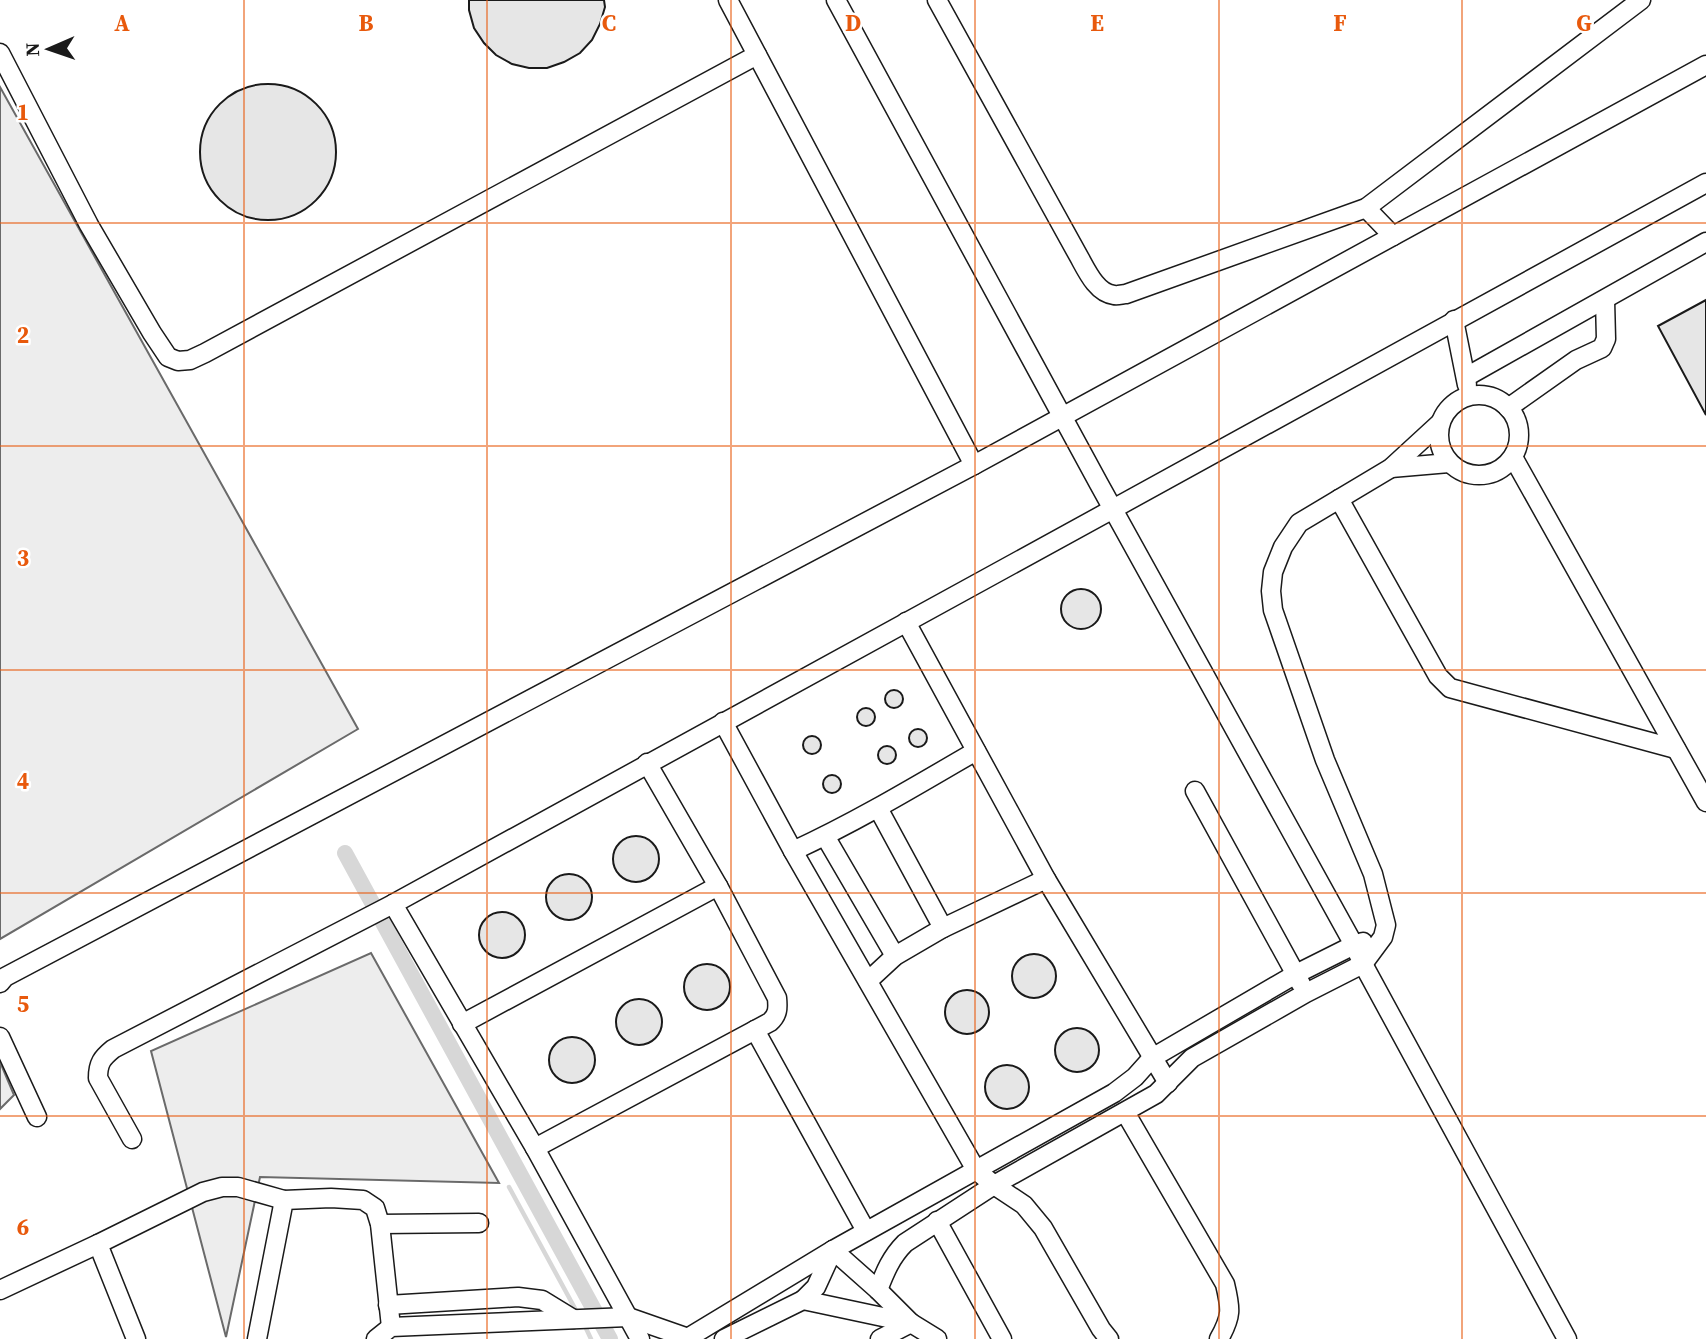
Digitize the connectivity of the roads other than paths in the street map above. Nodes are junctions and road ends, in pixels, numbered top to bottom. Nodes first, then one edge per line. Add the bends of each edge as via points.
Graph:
1 (728, 0) edge
2 (836, 0) edge
3 (937, 0) edge
4 (1641, 0) edge
5 (0, 53) edge
6 (757, 55) junction
7 (1706, 65) edge
8 (1706, 183) edge
9 (1366, 208) junction
10 (1393, 236) junction
11 (1706, 242) edge
12 (1605, 300) junction
13 (1454, 320) junction
14 (1466, 377) junction
15 (1469, 396) junction
16 (1508, 408) junction
17 (1440, 423) junction
18 (1067, 424) junction
19 (1513, 457) junction
20 (1449, 463) junction
21 (974, 466) junction
22 (1391, 468) junction
23 (1339, 499) junction
24 (1114, 509) junction
25 (905, 622) junction
26 (723, 722) junction
27 (1676, 749) junction
28 (976, 751) junction
29 (647, 763) junction
30 (1195, 791) dead end
31 (1706, 802) edge
32 (878, 808) junction
33 (825, 836) junction
34 (793, 851) junction
35 (1046, 880) junction
36 (718, 886) junction
37 (393, 904) junction
38 (943, 928) junction
39 (1383, 937) junction
40 (1354, 945) junction
41 (895, 956) junction
42 (1363, 964) junction
43 (1296, 974) junction
44 (868, 981) junction
45 (0, 984) edge
46 (1306, 993) junction
47 (462, 1024) junction
48 (755, 1030) junction
49 (0, 1037) edge
50 (1152, 1058) junction
51 (1168, 1083) junction
52 (1125, 1112) junction
53 (37, 1117) dead end
54 (132, 1139) dead end
55 (535, 1148) junction
56 (976, 1170) junction
57 (994, 1185) junction
58 (284, 1200) junction
59 (937, 1221) junction
60 (480, 1223) dead end
61 (380, 1224) junction
62 (866, 1231) junction
63 (98, 1244) junction
64 (833, 1250) junction
65 (0, 1290) edge
66 (878, 1290) junction
67 (803, 1300) junction
68 (388, 1305) junction
69 (628, 1317) junction
70 (573, 1319) junction
71 (911, 1323) junction
72 (391, 1327) junction
73 (689, 1338) edge
74 (136, 1339) edge
75 (257, 1339) edge
76 (376, 1339) edge
77 (640, 1339) edge
78 (724, 1339) edge
79 (880, 1339) edge
80 (937, 1339) edge
81 (1002, 1339) edge
82 (1109, 1339) edge
83 (1219, 1339) edge
84 (1567, 1339) edge

1 - 6 lane
2 - 18 lane
3 - 9 lane via 1078,255 1103,291 1126,294
4 - 9 lane
5 - 6 lane via 89,225 152,333 168,357 178,361 205,353
6 - 21 lane
7 - 10 lane
8 - 13 lane
9 - 10 lane
10 - 18 lane
11 - 12 lane
12 - 14 lane
12 - 16 lane via 1602,348 1576,360
13 - 14 lane
13 - 24 lane
14 - 15 lane
15 - 16 lane via 1490,396
15 - 17 lane via 1451,406
16 - 19 lane via 1518,426
17 - 20 lane via 1439,444
17 - 22 lane
18 - 21 lane via 1042,429
18 - 24 lane
19 - 20 lane via 1488,475 1467,474
19 - 27 lane
20 - 22 lane
21 - 45 lane via 30,964
22 - 23 lane
23 - 27 lane via 1438,676 1450,688
23 - 39 lane via 1299,523 1283,547 1271,591 1280,632 1325,760 1373,874 1386,925
24 - 25 lane
24 - 40 lane
25 - 26 lane
25 - 28 lane
26 - 29 lane
26 - 34 lane
27 - 31 lane
28 - 32 lane
28 - 35 lane
29 - 36 lane
29 - 37 lane
30 - 43 lane
32 - 33 lane
32 - 38 lane
33 - 34 lane
33 - 41 lane
34 - 44 lane
35 - 38 lane
35 - 50 lane
36 - 47 lane
36 - 48 lane via 777,998 775,1018
37 - 47 lane
37 - 54 lane via 104,1056 98,1078
38 - 41 lane
39 - 40 lane
39 - 42 lane
40 - 42 lane
40 - 43 lane
41 - 44 lane
42 - 46 lane
42 - 84 lane
43 - 46 lane
43 - 50 lane
44 - 56 lane
46 - 51 lane via 1192,1058
47 - 55 lane
48 - 55 lane
48 - 62 lane
49 - 53 lane
50 - 51 lane
50 - 56 lane via 1114,1093
51 - 52 lane
52 - 57 lane
52 - 83 lane via 1225,1284 1230,1307
55 - 69 lane
56 - 57 lane
56 - 62 lane
57 - 59 lane
57 - 82 lane via 1024,1205 1043,1228
58 - 61 lane via 363,1200 375,1208
58 - 63 lane via 222,1187
58 - 75 lane
59 - 66 lane via 894,1254
59 - 81 lane
60 - 61 lane
61 - 68 lane
62 - 64 lane
63 - 65 lane
63 - 74 lane
64 - 66 lane
64 - 67 lane via 816,1287
64 - 73 lane
66 - 71 lane
67 - 71 lane
67 - 78 lane
68 - 70 lane via 518,1297 542,1300
68 - 72 lane
69 - 70 lane
69 - 73 lane
69 - 77 lane
70 - 72 lane
71 - 79 lane
71 - 80 lane
72 - 76 lane

